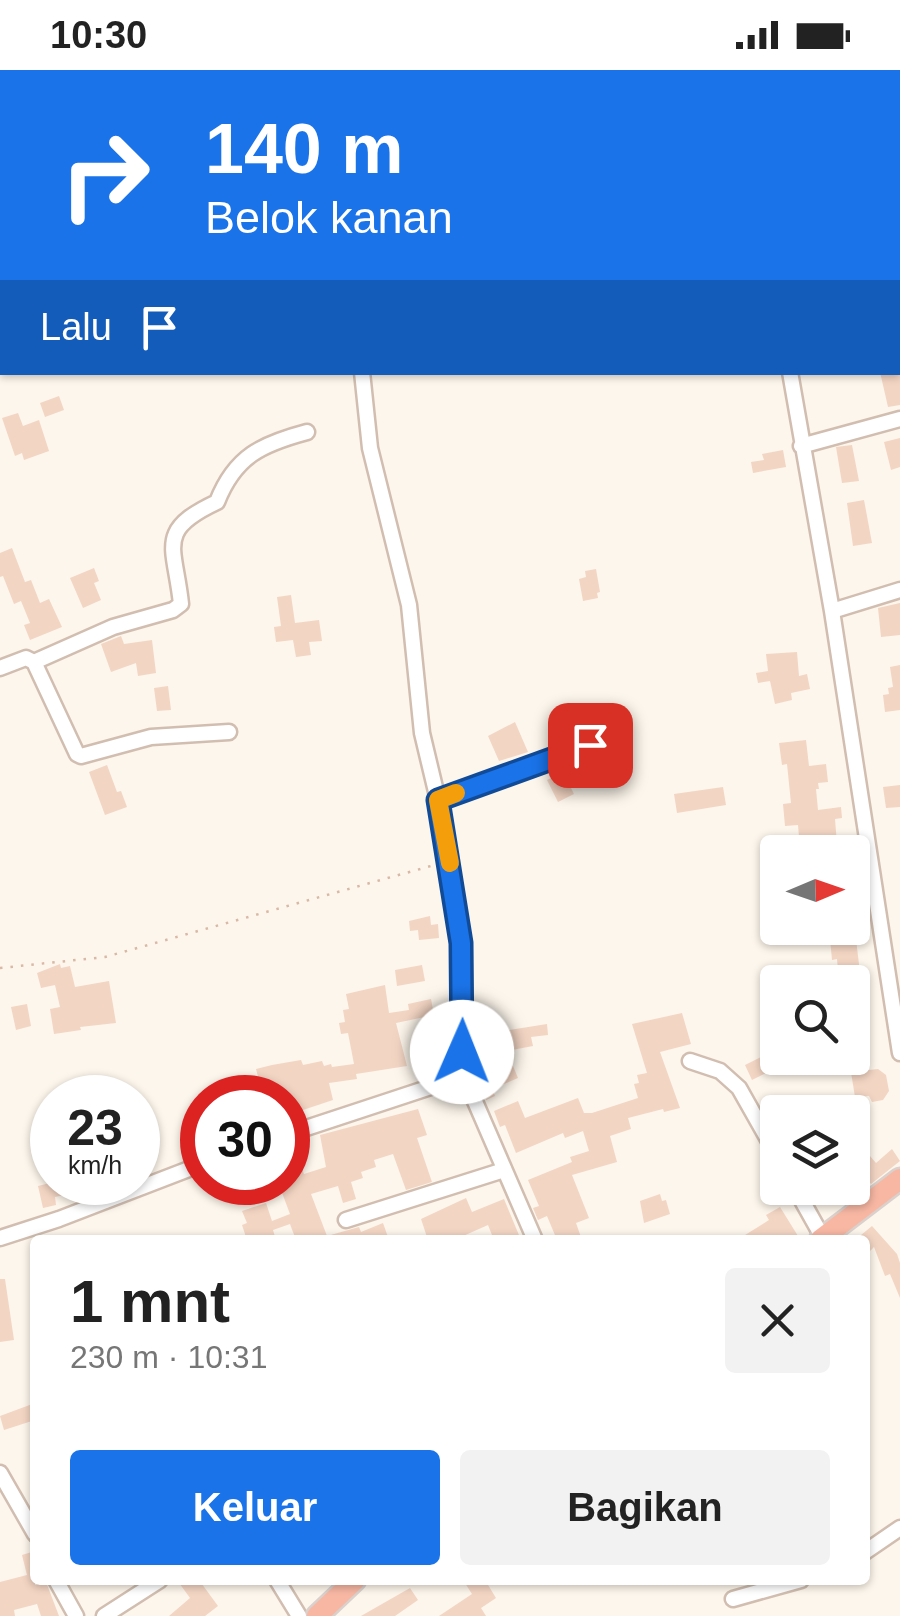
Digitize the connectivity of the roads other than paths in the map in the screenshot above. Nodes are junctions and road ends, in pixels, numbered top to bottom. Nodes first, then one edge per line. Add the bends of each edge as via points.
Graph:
1 (362, 375) edge
2 (790, 375) edge
3 (900, 419) edge
4 (307, 432) dead end
5 (801, 446) junction
6 (900, 590) edge
7 (832, 611) junction
8 (34, 662) junction
9 (0, 668) edge
10 (228, 732) dead end
11 (590, 745) dead end
12 (438, 800) junction
13 (900, 1052) edge
14 (690, 1061) dead end
15 (464, 1076) junction
16 (760, 1125) edge
17 (310, 1127) edge
18 (504, 1170) junction
19 (180, 1172) edge
20 (900, 1179) edge
21 (804, 1205) edge
22 (346, 1220) dead end
23 (533, 1235) edge
24 (820, 1235) edge
25 (827, 1235) edge
26 (0, 1238) edge
27 (0, 1474) edge
28 (30, 1525) edge
29 (900, 1528) edge
30 (870, 1549) edge
31 (59, 1585) edge
32 (152, 1585) edge
33 (280, 1585) edge
34 (350, 1585) edge
35 (784, 1585) edge
36 (734, 1599) dead end
37 (76, 1616) edge
38 (104, 1616) edge
39 (299, 1616) edge
40 (317, 1616) edge

1 - 12 street via 370,448 409,605 422,733
2 - 5 street
3 - 5 street
4 - 8 street via 271,442 242,461 218,502 178,525 172,540 181,604
5 - 7 street
6 - 7 street
7 - 13 street
8 - 9 street via 26,658
8 - 10 street via 81,756 151,737
11 - 12 street
12 - 15 street via 461,943
14 - 16 street via 720,1071 739,1088
15 - 17 street
15 - 18 street
18 - 22 street
18 - 23 street
19 - 26 street
20 - 25 highway
21 - 24 street
27 - 28 street
29 - 30 street
31 - 37 street
32 - 38 street
33 - 39 street
34 - 40 highway
35 - 36 street

